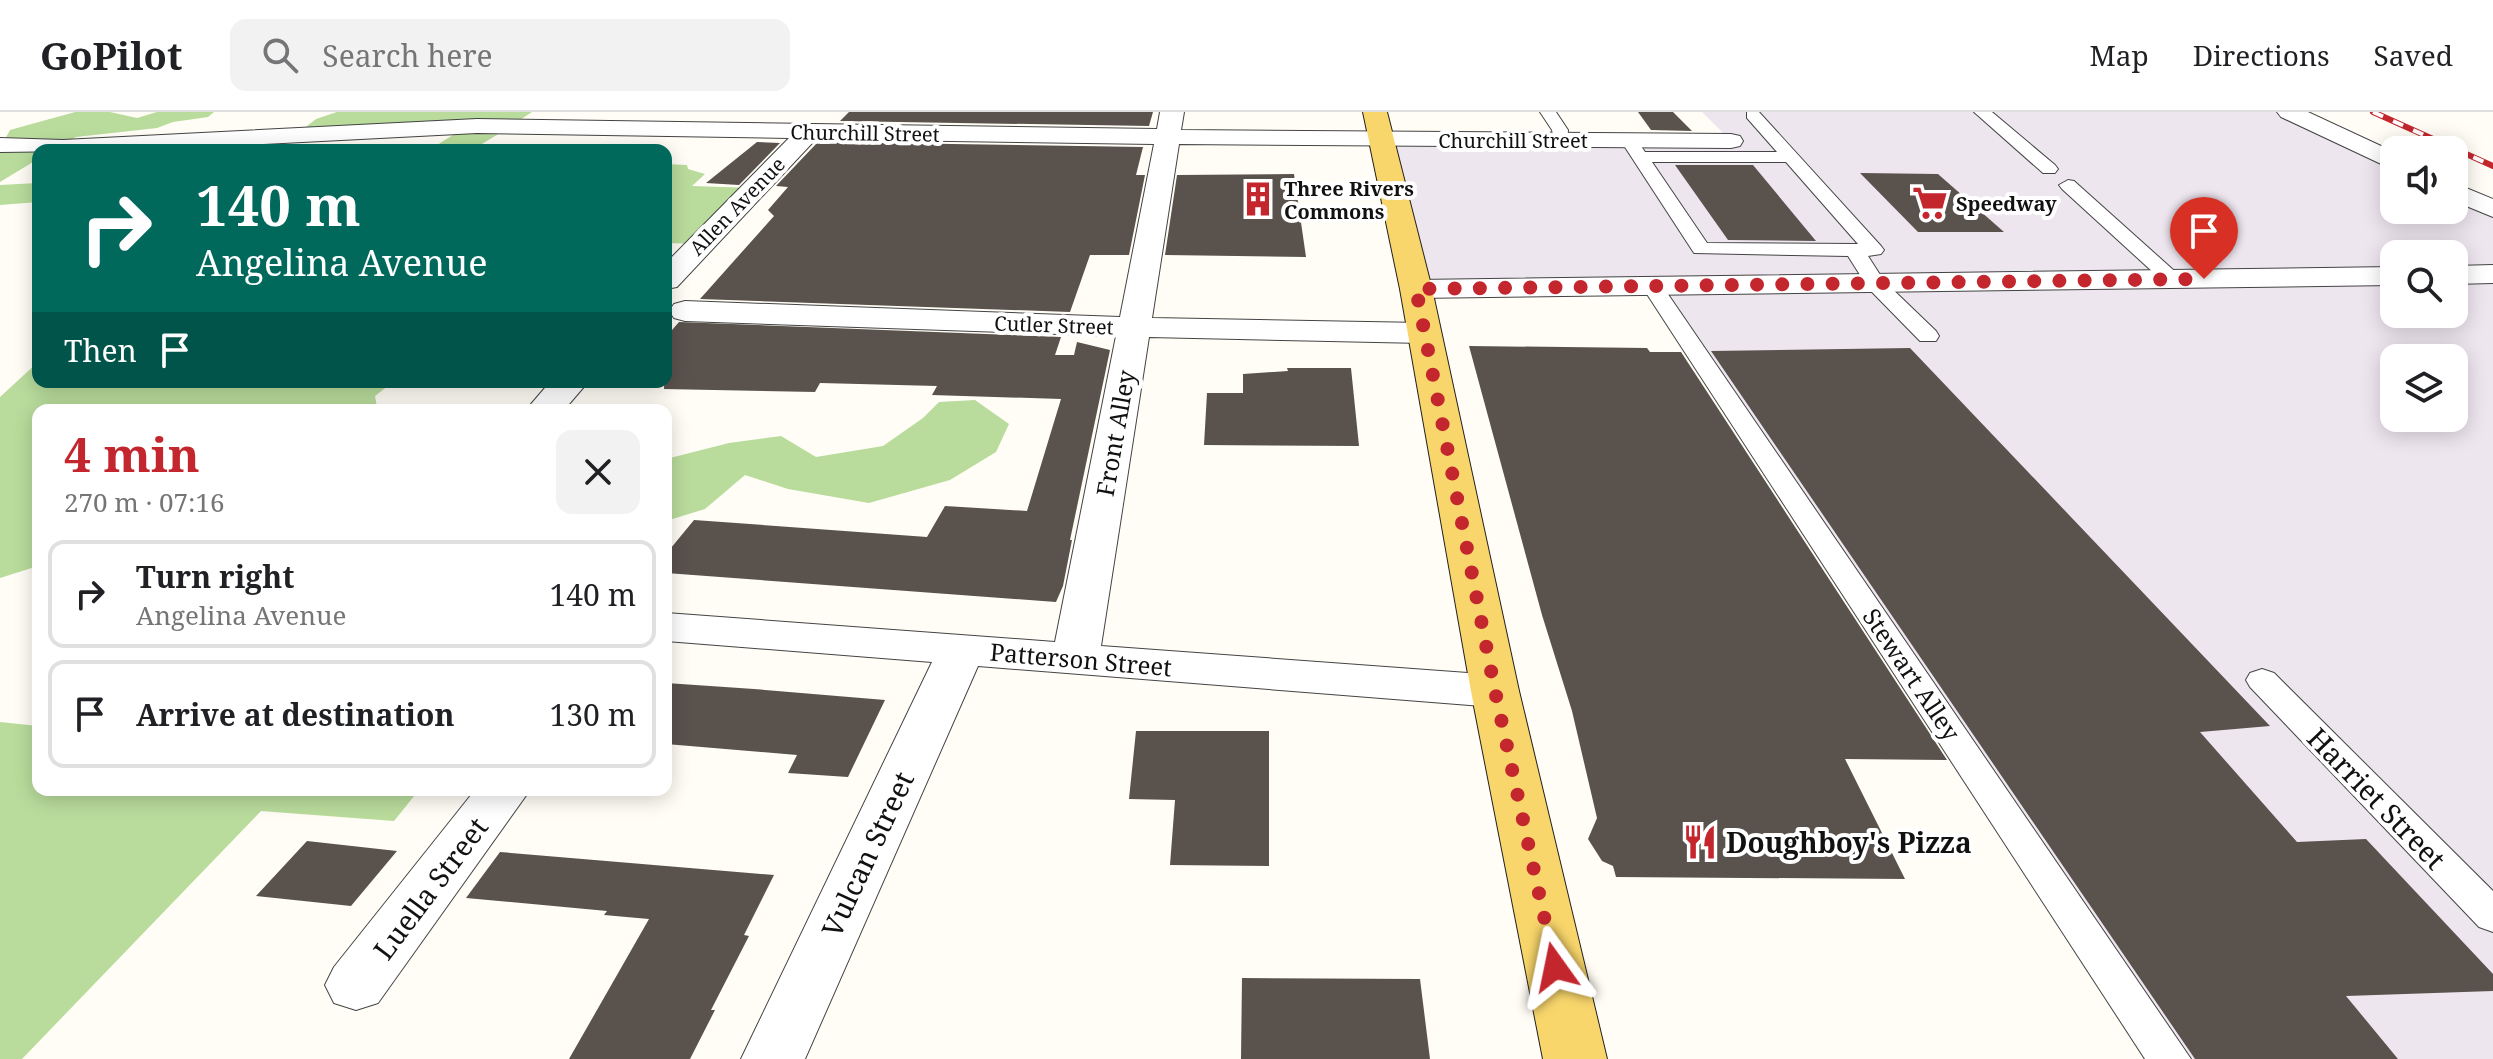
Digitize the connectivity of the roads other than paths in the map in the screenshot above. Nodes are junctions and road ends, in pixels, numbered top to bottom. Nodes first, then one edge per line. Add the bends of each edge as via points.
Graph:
1 (1375, 112) edge
2 (1548, 112) edge
3 (1982, 112) edge
4 (2289, 112) edge
5 (1753, 115) dead end
6 (769, 122) edge
7 (1712, 122) dead end
8 (1170, 124) edge
9 (809, 132) junction
10 (1381, 140) junction
11 (1561, 140) junction
12 (123, 144) edge
13 (0, 145) edge
14 (32, 146) edge
15 (1634, 149) junction
16 (2380, 155) edge
17 (1792, 157) junction
18 (2049, 169) dead end
19 (2068, 185) dead end
20 (2468, 197) edge
21 (2493, 209) edge
22 (1854, 250) junction
23 (672, 274) edge
24 (2493, 274) edge
25 (2468, 275) edge
26 (2380, 276) edge
27 (2173, 280) junction
28 (1876, 285) junction
29 (1654, 288) junction
30 (1416, 289) junction
31 (685, 311) dead end
32 (1134, 327) junction
33 (1423, 333) junction
34 (1928, 336) dead end
35 (564, 388) edge
36 (550, 404) edge
37 (672, 627) edge
38 (962, 649) junction
39 (1075, 659) junction
40 (2262, 680) dead end
41 (1495, 691) junction
42 (499, 796) edge
43 (2493, 916) edge
44 (356, 985) dead end
45 (773, 1059) edge
46 (1575, 1059) edge
47 (2169, 1059) edge

1 - 10 main road
2 - 11 lane
3 - 18 lane
4 - 16 street
5 - 17 lane
6 - 9 street, Churchill Street
6 - 12 street, Churchill Street via 462,127
7 - 15 street, Churchill Street via 1731,141
8 - 9 street, Churchill Street
8 - 10 street, Churchill Street
8 - 32 street, Front Alley
9 - 23 street, Allen Avenue
10 - 11 street, Churchill Street
10 - 30 main road
11 - 15 street, Churchill Street
13 - 14 street, Churchill Street
15 - 17 lane
15 - 22 lane via 1701,249
17 - 22 lane via 1874,250
19 - 27 lane
20 - 21 street
22 - 28 lane
24 - 25 street
26 - 27 street
27 - 28 street
28 - 29 street
28 - 34 lane
29 - 30 street
29 - 47 lane, Stewart Alley
30 - 33 main road
31 - 32 street, Cutler Street
32 - 33 street, Cutler Street
32 - 39 street, Front Alley
33 - 41 main road
35 - 36 street
37 - 38 street, Patterson Street
38 - 39 street, Patterson Street
38 - 45 street, Vulcan Street
39 - 41 street, Patterson Street
40 - 43 lane, Harriet Street
41 - 46 main road
42 - 44 street, Luella Street

